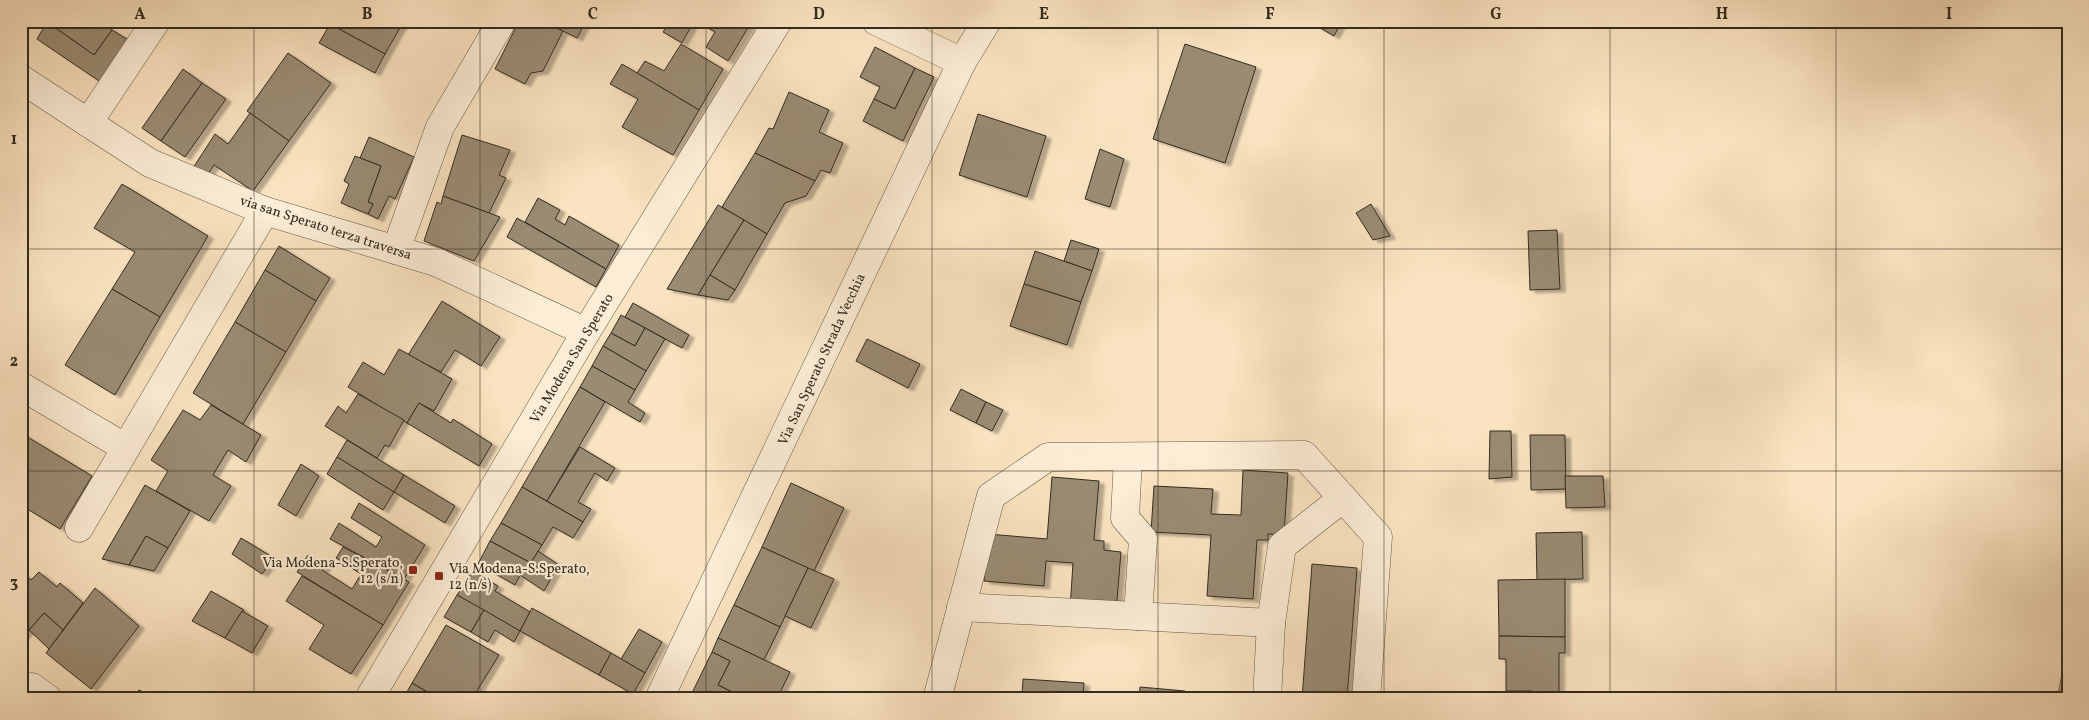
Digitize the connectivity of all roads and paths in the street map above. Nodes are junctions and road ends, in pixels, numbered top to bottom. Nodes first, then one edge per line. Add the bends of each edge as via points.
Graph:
1 (156, 21) edge
2 (502, 21) edge
3 (778, 21) edge
4 (876, 21) edge
5 (987, 21) edge
6 (962, 62) junction
7 (21, 79) edge
8 (88, 123) junction
9 (265, 211) junction
10 (396, 250) junction
11 (586, 332) junction
12 (21, 386) edge
13 (126, 448) junction
14 (1128, 457) junction
15 (1343, 498) junction
16 (79, 528) dead end
17 (961, 606) junction
18 (1138, 616) junction
19 (1271, 623) junction
20 (22, 699) edge
21 (48, 699) edge
22 (370, 699) edge
23 (659, 699) edge
24 (937, 699) edge
25 (1267, 699) edge
26 (1366, 699) edge

1 - 8 street
2 - 10 street via 440,127
3 - 11 street, Via Modena San Sperato
4 - 6 street
5 - 6 street, Via San Sperato Strada Vecchia
6 - 23 street, Via San Sperato Strada Vecchia
7 - 8 street, via san Sperato terza traversa
8 - 9 street, via san Sperato terza traversa via 150,163
9 - 10 street, via san Sperato terza traversa
9 - 13 street
10 - 11 street, via san Sperato terza traversa via 436,262
11 - 22 street, Via Modena San Sperato
12 - 13 street
13 - 16 street
14 - 15 street via 1304,454
14 - 17 street via 1048,457 991,496
14 - 18 street via 1125,518 1143,539
15 - 19 street via 1282,546
15 - 26 street via 1378,537
17 - 18 street
17 - 24 street
18 - 19 street
19 - 25 street
20 - 21 street via 32,687

